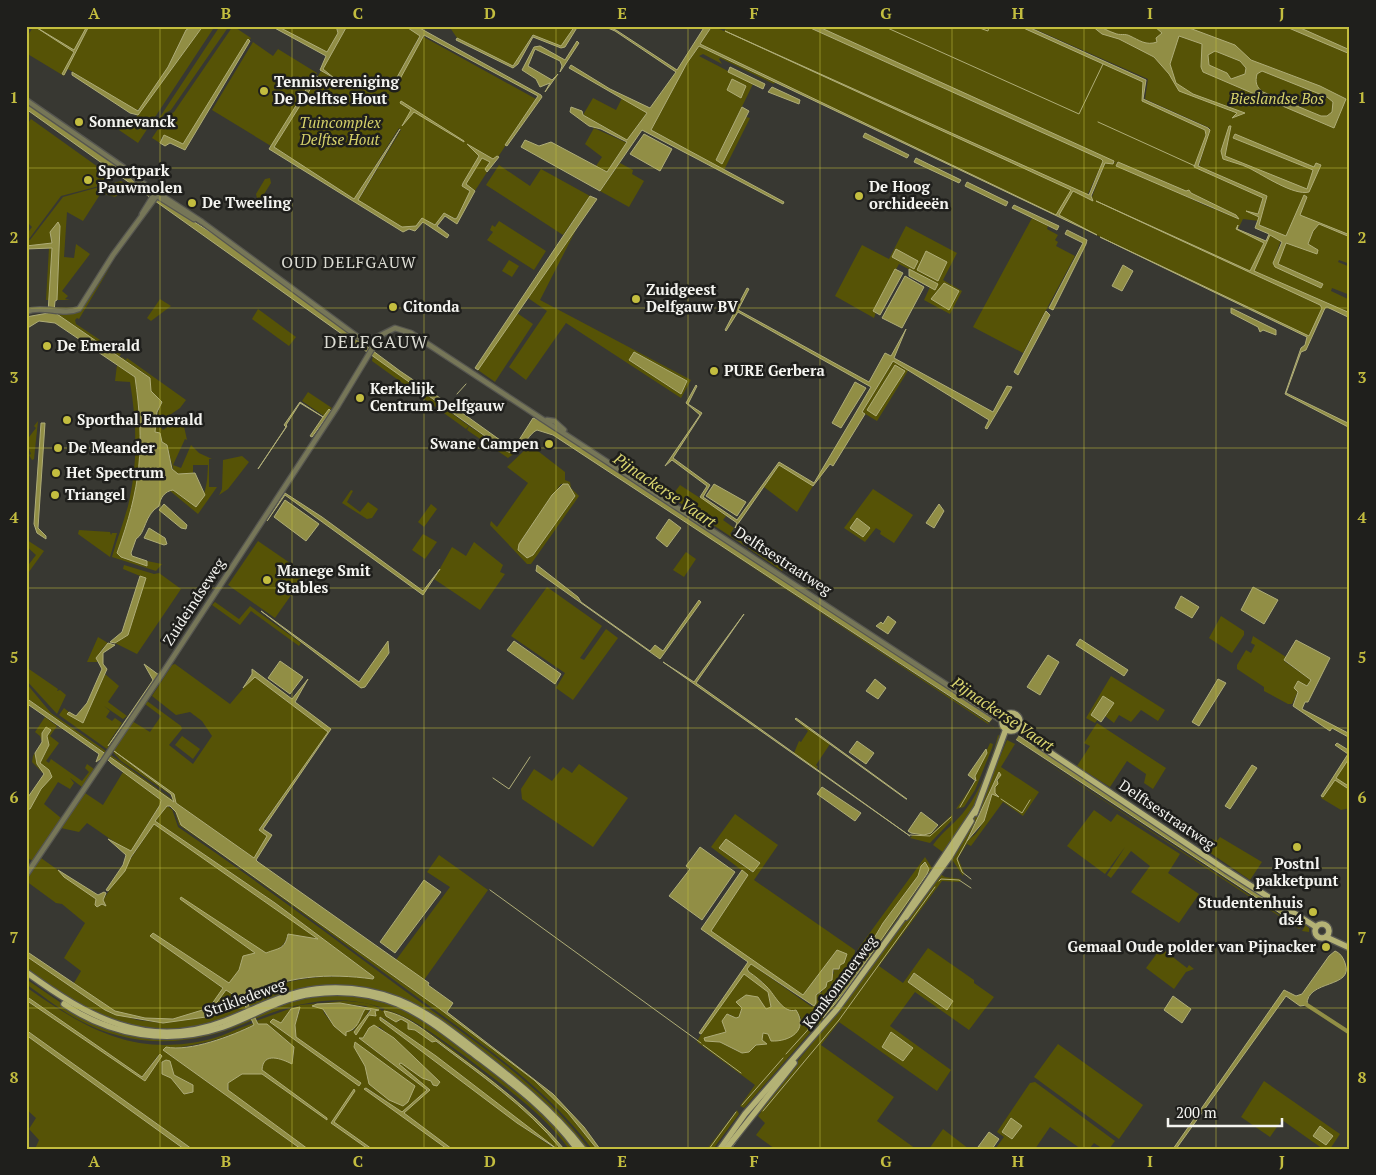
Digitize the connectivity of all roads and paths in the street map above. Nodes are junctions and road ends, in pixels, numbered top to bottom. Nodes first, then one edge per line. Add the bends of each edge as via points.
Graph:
1 (26, 100) edge
2 (155, 196) junction
3 (26, 312) edge
4 (373, 339) junction
5 (1008, 728) junction
6 (26, 874) edge
7 (1316, 928) junction
8 (1327, 935) junction
9 (1350, 947) edge
10 (26, 972) edge
11 (26, 976) edge
12 (250, 1012) junction
13 (797, 1056) junction
14 (576, 1149) edge
15 (582, 1149) edge
16 (720, 1149) edge
17 (726, 1149) edge

1 - 2 street via 138,180
2 - 3 street via 79,309
2 - 4 street via 204,224 358,337
4 - 5 street, Delftsestraatweg via 392,328 406,330 988,710
4 - 6 street, Zuideindseweg via 371,351 337,407
5 - 7 main road, Delftsestraatweg via 1030,738
5 - 13 main road, Komkommerweg via 967,830 949,858 837,1009
7 - 8 main road via 1318,937
7 - 8 main road via 1325,925
8 - 9 main road
10 - 12 main road, Strikledeweg via 88,1013 130,1028 161,1032 193,1029
11 - 12 main road, Strikledeweg via 82,1015 136,1034 195,1034 225,1026
12 - 14 main road, Strikledeweg via 293,998 331,992 368,995 397,1004 427,1019 514,1084 553,1119
12 - 15 main road, Strikledeweg via 281,996 318,989 357,989 398,1000 429,1016 502,1070 549,1109
13 - 16 main road, Komkommerweg
13 - 17 main road, Komkommerweg

